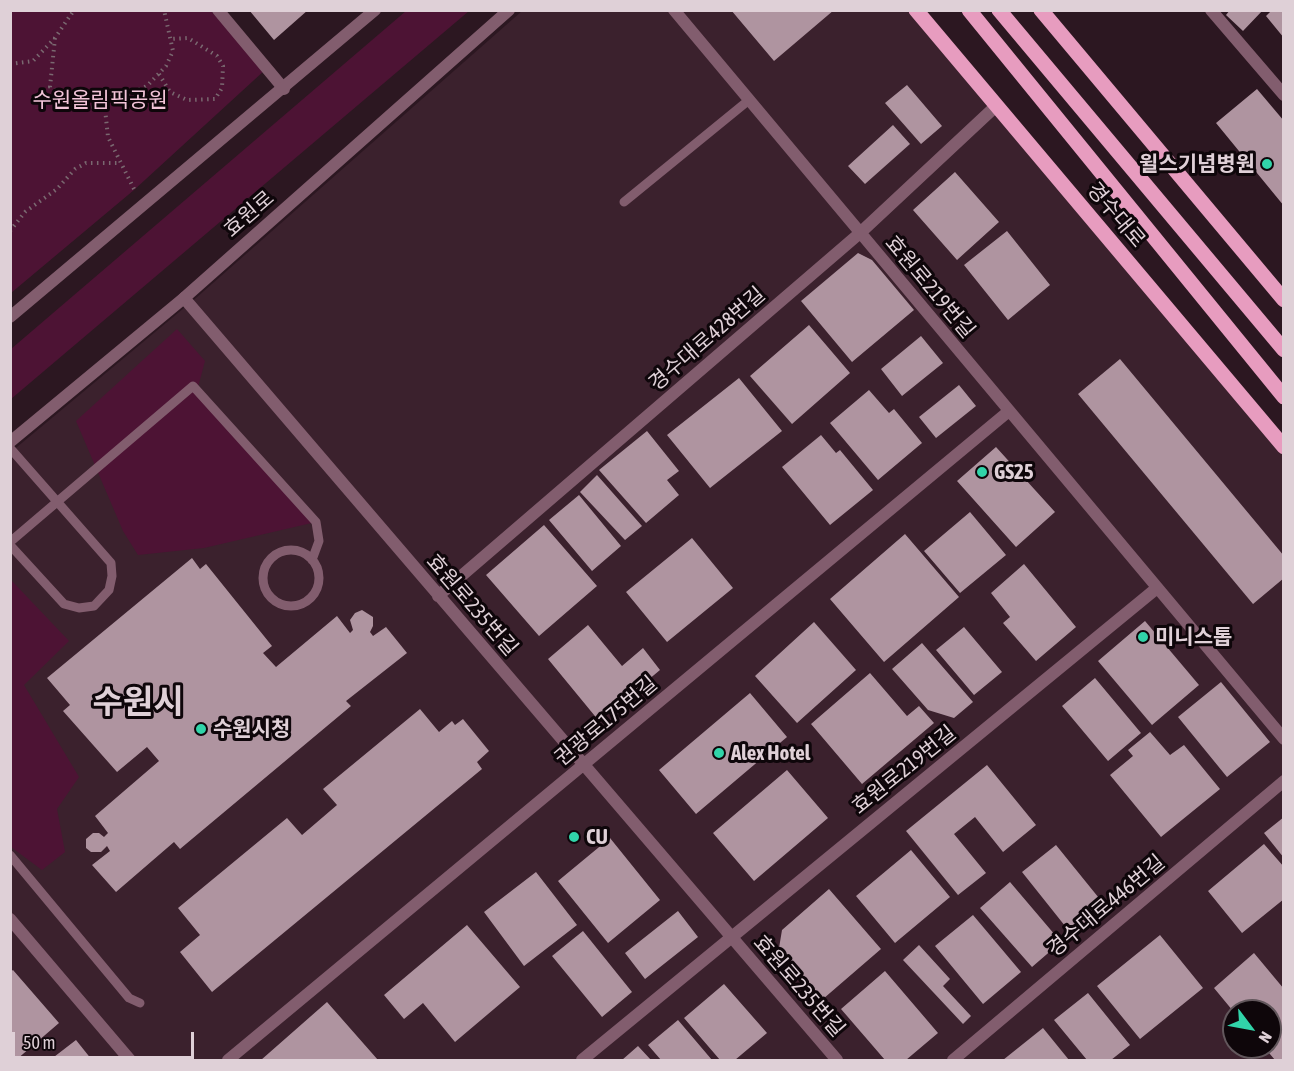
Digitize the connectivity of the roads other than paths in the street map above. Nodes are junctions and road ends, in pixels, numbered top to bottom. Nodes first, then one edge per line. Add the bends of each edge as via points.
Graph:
1 (218, 10) edge
2 (375, 10) edge
3 (509, 10) edge
4 (674, 10) edge
5 (916, 10) edge
6 (969, 10) edge
7 (999, 10) edge
8 (1041, 10) edge
9 (1211, 10) edge
10 (284, 89) junction
11 (1284, 95) edge
12 (749, 100) junction
13 (996, 106) junction
14 (624, 202) dead end
15 (860, 233) junction
16 (184, 298) junction
17 (1284, 300) edge
18 (10, 316) edge
19 (1284, 350) edge
20 (1284, 397) edge
21 (1009, 411) junction
22 (10, 442) edge
23 (1284, 447) edge
24 (10, 448) edge
25 (57, 502) junction
26 (10, 528) edge
27 (13, 541) edge
28 (312, 560) junction
29 (1157, 588) junction
30 (438, 596) junction
31 (1284, 739) edge
32 (583, 765) junction
33 (1284, 781) edge
34 (10, 855) edge
35 (13, 926) edge
36 (732, 938) junction
37 (140, 1003) dead end
38 (130, 1060) edge
39 (228, 1060) edge
40 (582, 1060) edge
41 (837, 1060) edge
42 (953, 1060) edge

1 - 10 street
2 - 10 street
3 - 16 street, 효원로
4 - 12 street, 효원로219번길
5 - 13 main road, 경수대로
6 - 20 main road, 경수대로
7 - 19 main road, 경수대로
8 - 17 main road
9 - 11 street
10 - 18 street
12 - 14 lane
12 - 15 street, 효원로219번길
13 - 15 street, 경수대로428번길
13 - 23 main road, 경수대로
15 - 21 street, 효원로219번길
15 - 30 street, 경수대로428번길
16 - 22 street, 효원로
16 - 30 street, 효원로235번길
21 - 29 street, 효원로219번길
21 - 32 street, 권광로175번길
24 - 25 lane
25 - 27 lane
25 - 27 lane via 111,563 111,583 101,600 84,608 64,604
25 - 28 lane via 193,386 316,522 320,541
26 - 27 lane
28 - 28 lane via 319,580 312,597 297,606 272,599 263,583 263,573 272,557 291,550
29 - 31 street, 효원로219번길
29 - 36 street, 효원로219번길
30 - 32 street, 효원로235번길
32 - 36 street, 효원로235번길
32 - 39 street, 권광로175번길
33 - 42 street, 경수대로446번길
34 - 37 lane via 129,998
35 - 38 street
36 - 40 street, 효원로235번길
36 - 41 street, 효원로235번길

